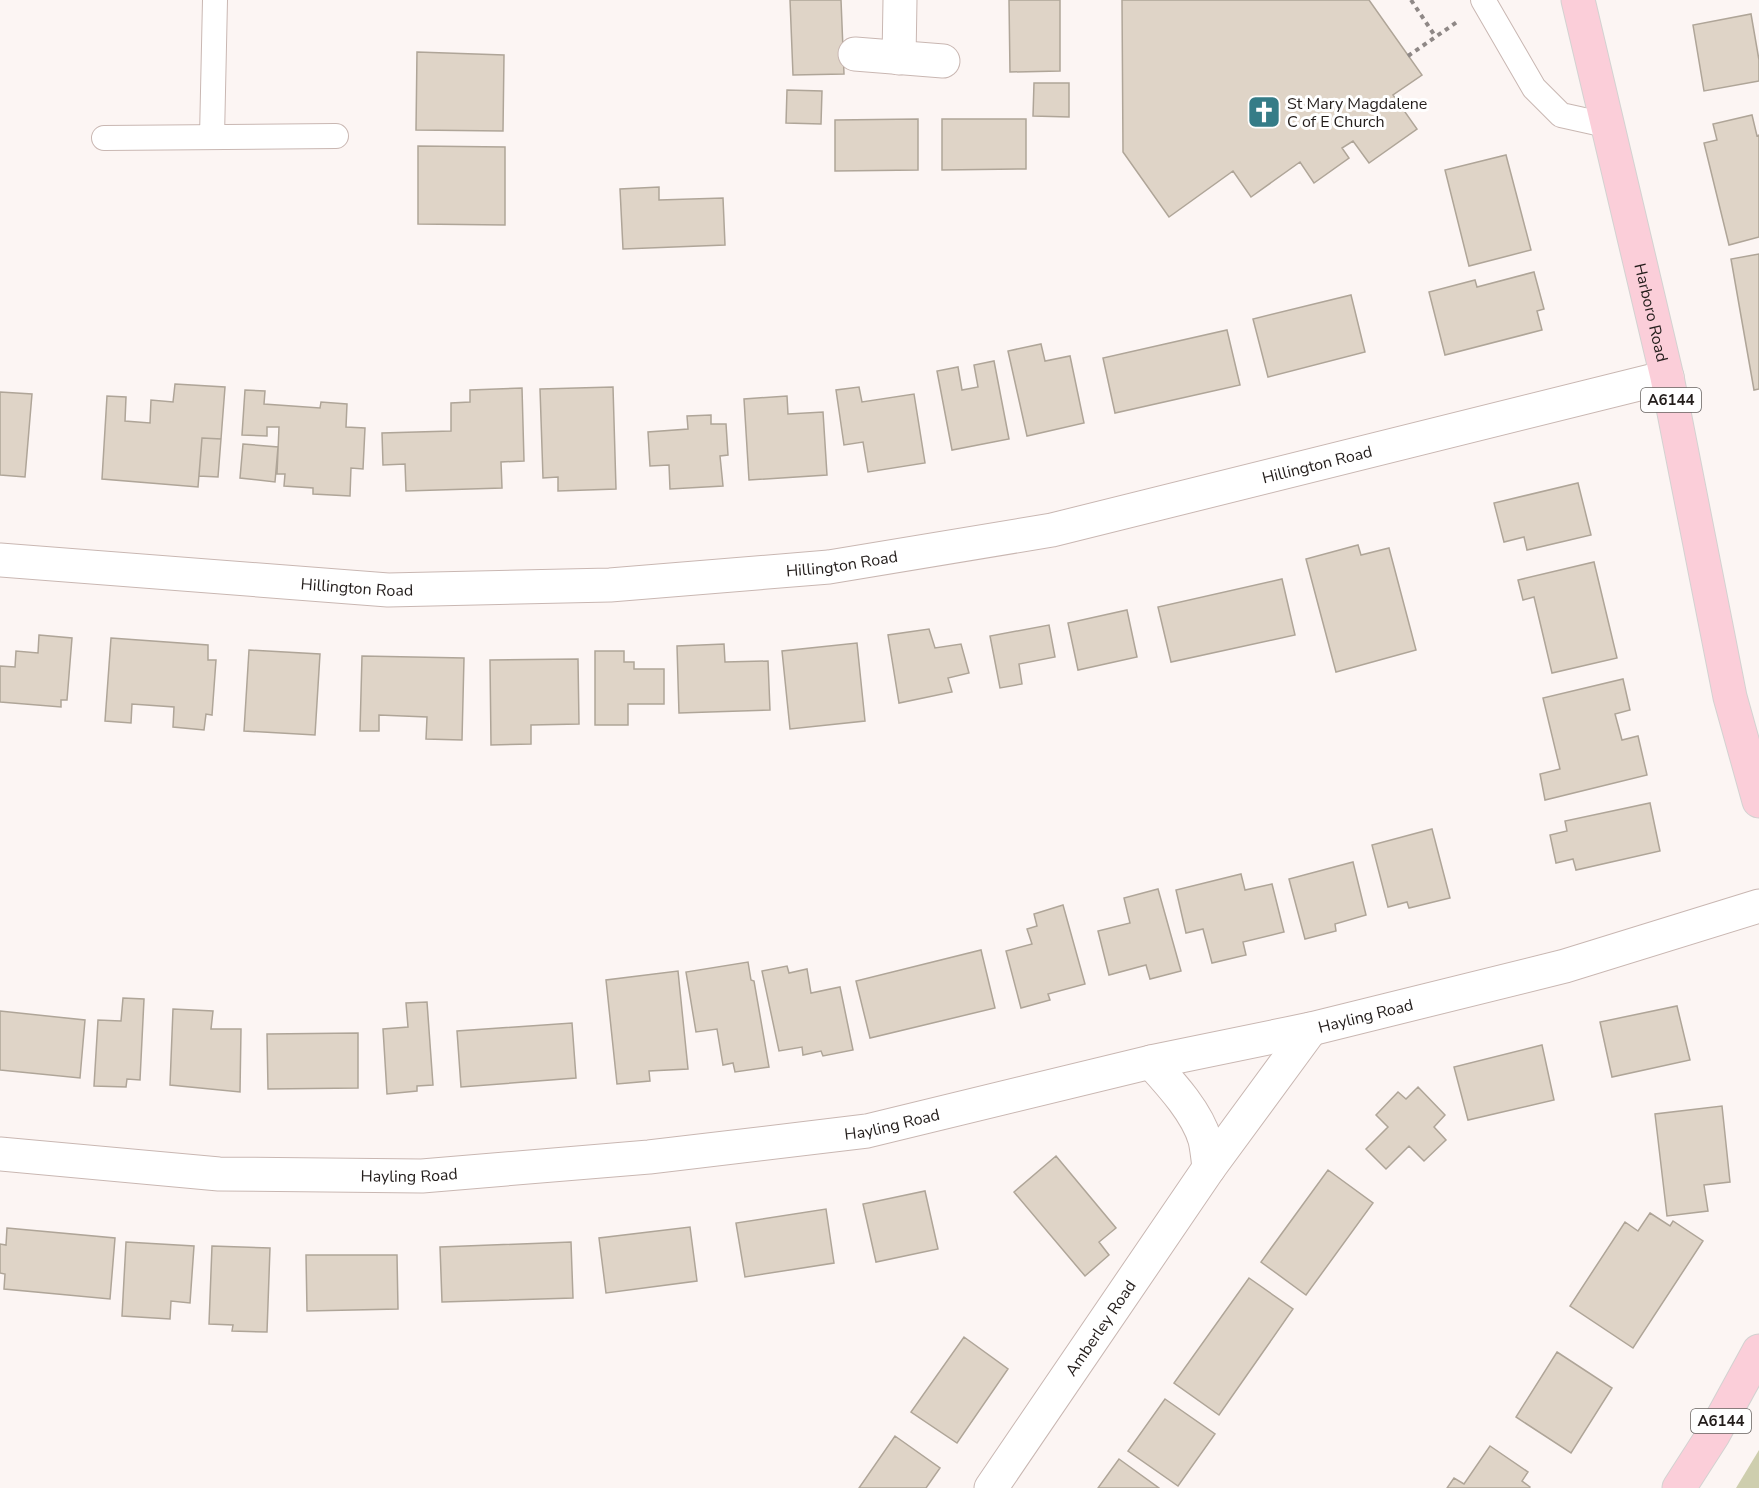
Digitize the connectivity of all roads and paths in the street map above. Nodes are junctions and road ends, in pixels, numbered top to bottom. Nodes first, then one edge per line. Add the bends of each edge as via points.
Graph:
1 (215, 0) edge
2 (900, 0) edge
3 (1411, 0) edge
4 (1483, 0) edge
5 (1578, 0) edge
6 (855, 54) dead end
7 (1408, 56) dead end
8 (899, 58) junction
9 (942, 61) dead end
10 (1606, 125) junction
11 (336, 136) dead end
12 (212, 137) junction
13 (104, 138) dead end
14 (1667, 377) junction
15 (0, 560) edge
16 (1759, 801) edge
17 (1759, 906) edge
18 (1311, 1029) junction
19 (1151, 1062) junction
20 (0, 1155) edge
21 (1209, 1168) junction
22 (1759, 1351) edge
23 (991, 1488) edge
24 (1679, 1488) edge

1 - 12 lane
2 - 8 street
3 - 7 path via 1436,36
4 - 10 lane via 1534,88 1561,115
5 - 10 main road, Harboro Road / A6144
6 - 8 street
8 - 9 street
10 - 14 main road, Harboro Road / A6144
11 - 12 lane
12 - 13 lane
14 - 15 street, Hillington Road via 1052,530 829,567 610,585 388,590
14 - 16 main road, Harboro Road / A6144 via 1730,697
17 - 18 street, Hayling Road via 1565,966
18 - 19 street, Hayling Road
18 - 21 street, Amberley Road
19 - 20 street, Hayling Road via 867,1131 637,1158 422,1176 219,1174
19 - 21 street via 1191,1113 1204,1138
21 - 23 street, Amberley Road
22 - 24 main road, A6144

